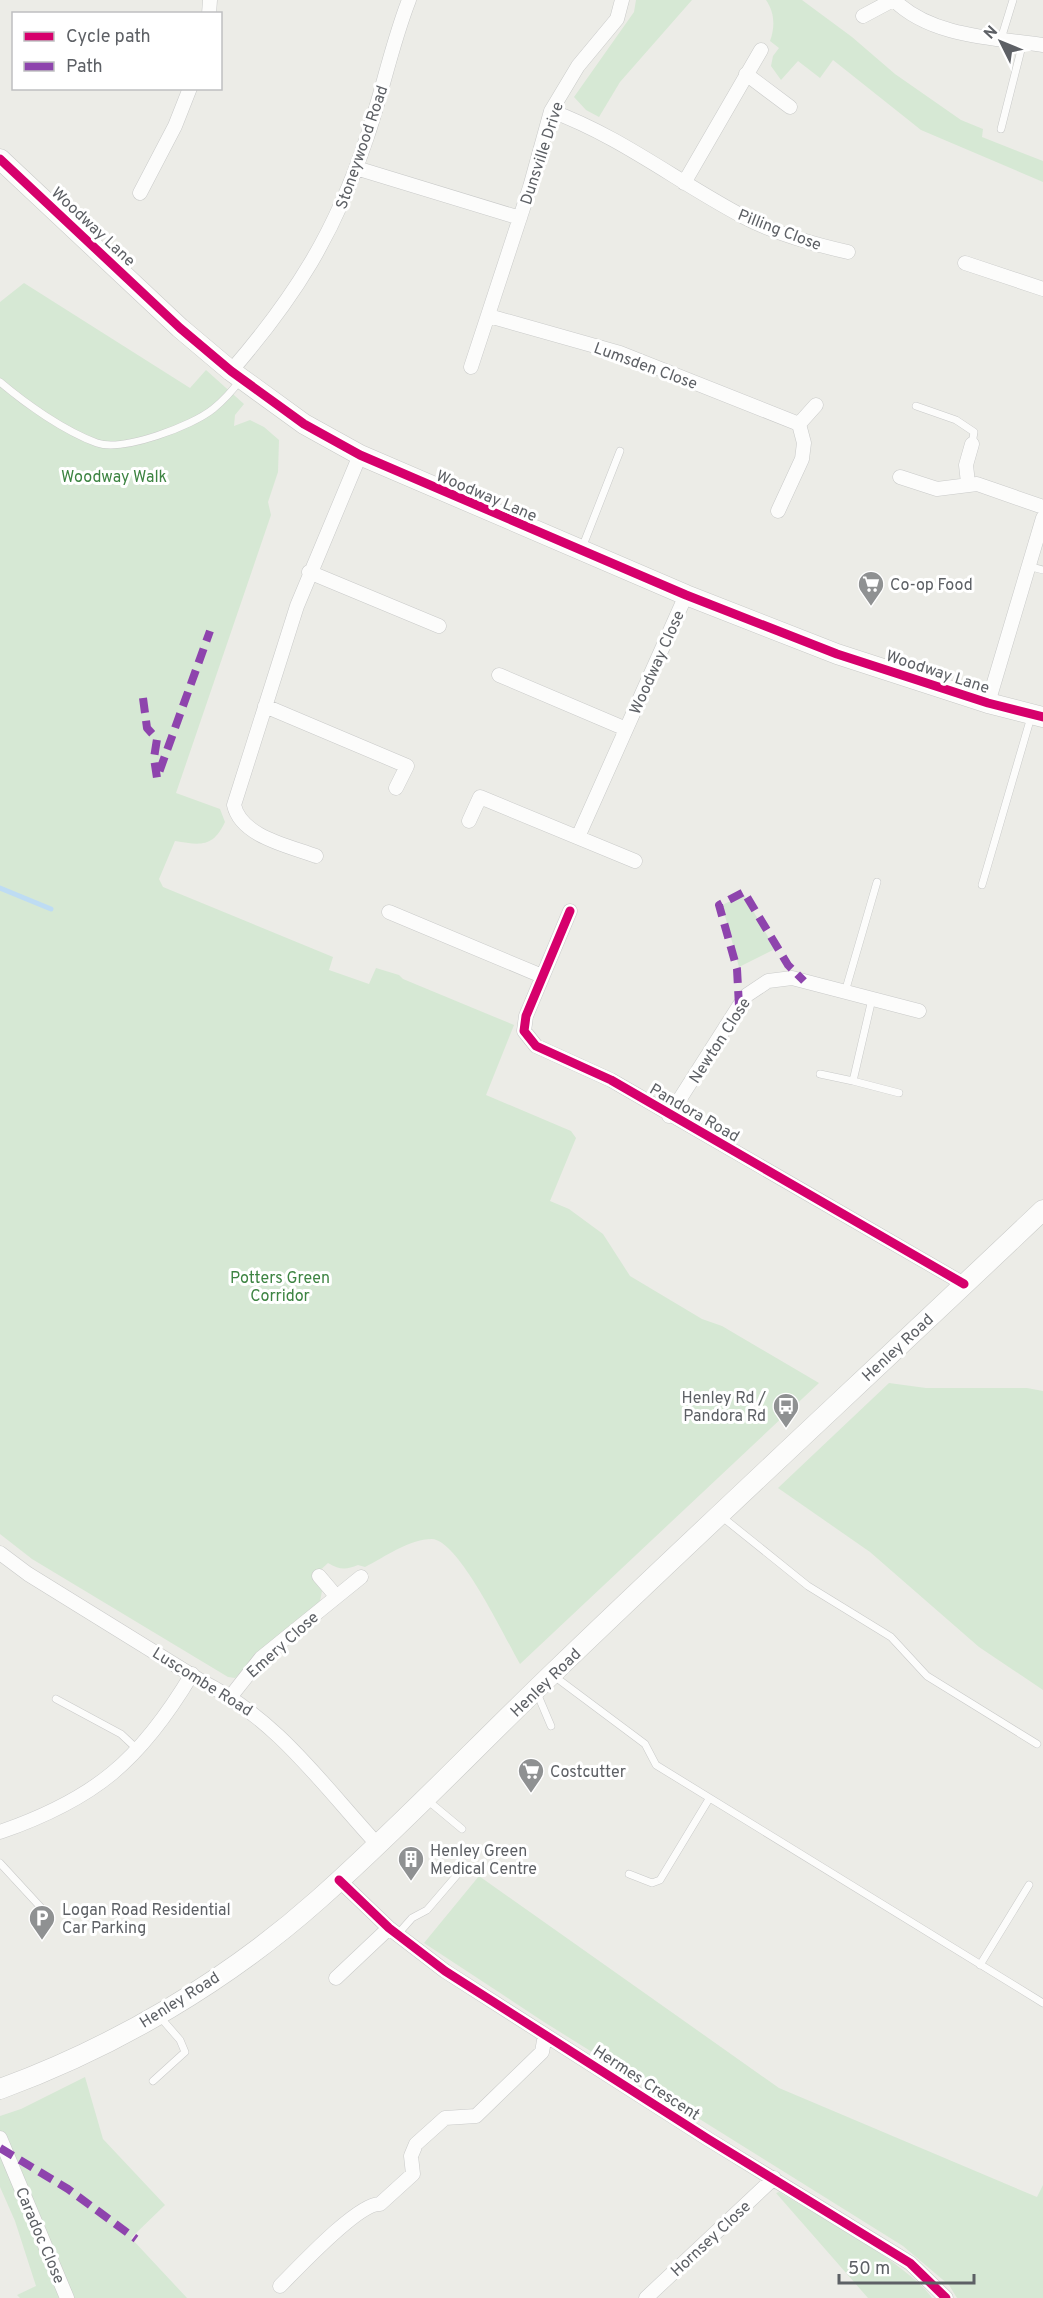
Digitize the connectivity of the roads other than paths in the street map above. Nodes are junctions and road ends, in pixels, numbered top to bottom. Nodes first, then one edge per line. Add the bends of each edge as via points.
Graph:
1 (409, 0) edge
2 (622, 0) edge
3 (893, 0) edge
4 (1013, 0) edge
5 (864, 15) dead end
6 (1001, 39) junction
7 (1023, 42) junction
8 (1043, 45) edge
9 (761, 50) dead end
10 (746, 74) junction
11 (189, 90) edge
12 (790, 107) dead end
13 (551, 111) junction
14 (1000, 129) dead end
15 (0, 159) edge
16 (356, 168) junction
17 (684, 183) junction
18 (140, 193) dead end
19 (520, 218) junction
20 (848, 252) dead end
21 (965, 263) dead end
22 (1043, 289) edge
23 (489, 316) junction
24 (471, 367) dead end
25 (237, 374) junction
26 (0, 382) edge
27 (816, 405) dead end
28 (916, 406) dead end
29 (799, 424) junction
30 (972, 444) joint
31 (620, 451) dead end
32 (360, 455) junction
33 (900, 477) dead end
34 (968, 483) junction
35 (1043, 507) edge
36 (778, 511) dead end
37 (1043, 518) edge
38 (581, 551) junction
39 (1028, 566) junction
40 (1043, 570) edge
41 (309, 572) junction
42 (686, 595) junction
43 (440, 626) dead end
44 (499, 675) dead end
45 (988, 703) junction
46 (265, 705) junction
47 (1037, 716) edge
48 (626, 729) junction
49 (396, 788) dead end
50 (469, 821) dead end
51 (578, 837) junction
52 (316, 856) dead end
53 (635, 861) dead end
54 (877, 882) dead end
55 (982, 885) dead end
56 (570, 911) dead end
57 (389, 912) dead end
58 (542, 976) junction
59 (845, 992) junction
60 (872, 999) junction
61 (919, 1011) dead end
62 (820, 1074) dead end
63 (853, 1081) junction
64 (899, 1093) dead end
65 (669, 1116) junction
66 (1043, 1209) edge
67 (964, 1284) junction
68 (721, 1516) junction
69 (0, 1553) edge
70 (319, 1576) dead end
71 (361, 1577) dead end
72 (336, 1596) junction
73 (192, 1674) junction
74 (552, 1674) junction
75 (536, 1690) junction
76 (231, 1696) junction
77 (56, 1699) dead end
78 (551, 1726) dead end
79 (1037, 1744) dead end
80 (138, 1751) junction
81 (424, 1797) junction
82 (710, 1798) junction
83 (462, 1828) dead end
84 (0, 1832) edge
85 (377, 1844) junction
86 (0, 1863) edge
87 (629, 1874) dead end
88 (457, 1875) dead end
89 (339, 1881) junction
90 (1029, 1885) dead end
91 (46, 1913) dead end
92 (393, 1932) junction
93 (980, 1965) junction
94 (336, 1978) dead end
95 (1043, 2003) edge
96 (157, 2014) junction
97 (545, 2036) junction
98 (153, 2081) dead end
99 (0, 2089) edge
100 (0, 2138) edge
101 (774, 2178) junction
102 (280, 2286) dead end
103 (67, 2298) edge
104 (646, 2298) edge
105 (946, 2298) edge

1 - 16 street, Stoneywood Road
2 - 13 street, Dunsville Drive via 617,19 578,66
3 - 5 street
3 - 6 street via 913,14 959,33
4 - 6 lane
6 - 7 street
7 - 8 street
7 - 14 lane
9 - 10 street
10 - 12 street
10 - 17 street
11 - 18 street
13 - 17 street, Pilling Close via 592,127
13 - 19 street, Dunsville Drive
15 - 25 main road, Woodway Lane via 180,328
16 - 19 street, Dunsville Drive
16 - 25 street, Stoneywood Road via 334,222 309,268
17 - 20 street, Pilling Close via 746,219
19 - 23 street, Dunsville Drive
21 - 22 street
23 - 24 street, Dunsville Drive
23 - 29 street, Lumsden Close via 629,357
25 - 26 lane via 212,410 194,421 156,435 109,445 97,443 42,413
25 - 32 main road, Woodway Lane via 304,424
27 - 29 street
28 - 30 lane via 956,420 974,432
29 - 36 street via 804,443 802,459
30 - 34 street via 966,465
31 - 38 lane
32 - 38 main road, Woodway Lane
32 - 41 street
33 - 34 street via 937,489
34 - 35 street
37 - 39 street
38 - 42 main road, Woodway Lane
39 - 40 lane
39 - 45 street
41 - 43 street
41 - 46 street
42 - 45 main road, Woodway Lane via 837,654
42 - 48 street, Woodway Close
44 - 48 street, Woodway Close
45 - 47 main road, Woodway Lane
46 - 49 street via 407,766
46 - 52 street via 236,797 236,813 253,831
47 - 55 lane
48 - 51 street, Woodway Close
50 - 51 street via 480,797
51 - 53 street
54 - 59 lane
56 - 58 street, Pandora Road
57 - 58 street
58 - 65 street, Pandora Road via 526,1016 524,1031 530,1040 611,1080
59 - 60 street, Newton Close
59 - 65 street, Newton Close via 792,978 779,978 757,987 739,1006
60 - 61 street, Newton Close
60 - 63 lane
62 - 63 lane
63 - 64 lane
65 - 67 street, Pandora Road
66 - 67 main road, Henley Road
67 - 68 main road, Henley Road
68 - 74 main road, Henley Road
68 - 79 lane via 808,1586 891,1637 927,1676
69 - 73 street, Luscombe Road
70 - 72 street
71 - 72 street, Emery Close
72 - 76 street, Emery Close via 261,1658
73 - 76 street, Luscombe Road
73 - 80 street
74 - 75 main road, Henley Road
74 - 82 lane via 645,1744 656,1766
75 - 78 lane
75 - 81 main road, Henley Road
76 - 85 street, Luscombe Road via 285,1739
77 - 80 lane via 121,1734
80 - 84 street via 85,1795 55,1812
81 - 83 lane
81 - 85 main road, Henley Road
82 - 87 lane via 660,1880 652,1883
82 - 93 lane
85 - 89 main road, Henley Road
86 - 91 lane
88 - 92 lane via 427,1910
89 - 92 street, Hermes Crescent
89 - 96 main road, Henley Road via 242,1959
90 - 93 lane
92 - 94 street
92 - 97 street, Hermes Crescent
93 - 95 lane
96 - 98 lane via 180,2040 185,2052
96 - 99 main road, Henley Road via 83,2054
97 - 101 street, Hermes Crescent
97 - 102 street via 542,2052 476,2116 445,2118 416,2144 411,2156 413,2174 380,2204 346,2222
100 - 103 street, Caradoc Close
101 - 104 street, Hornsey Close
101 - 105 street, Hermes Crescent via 910,2263

